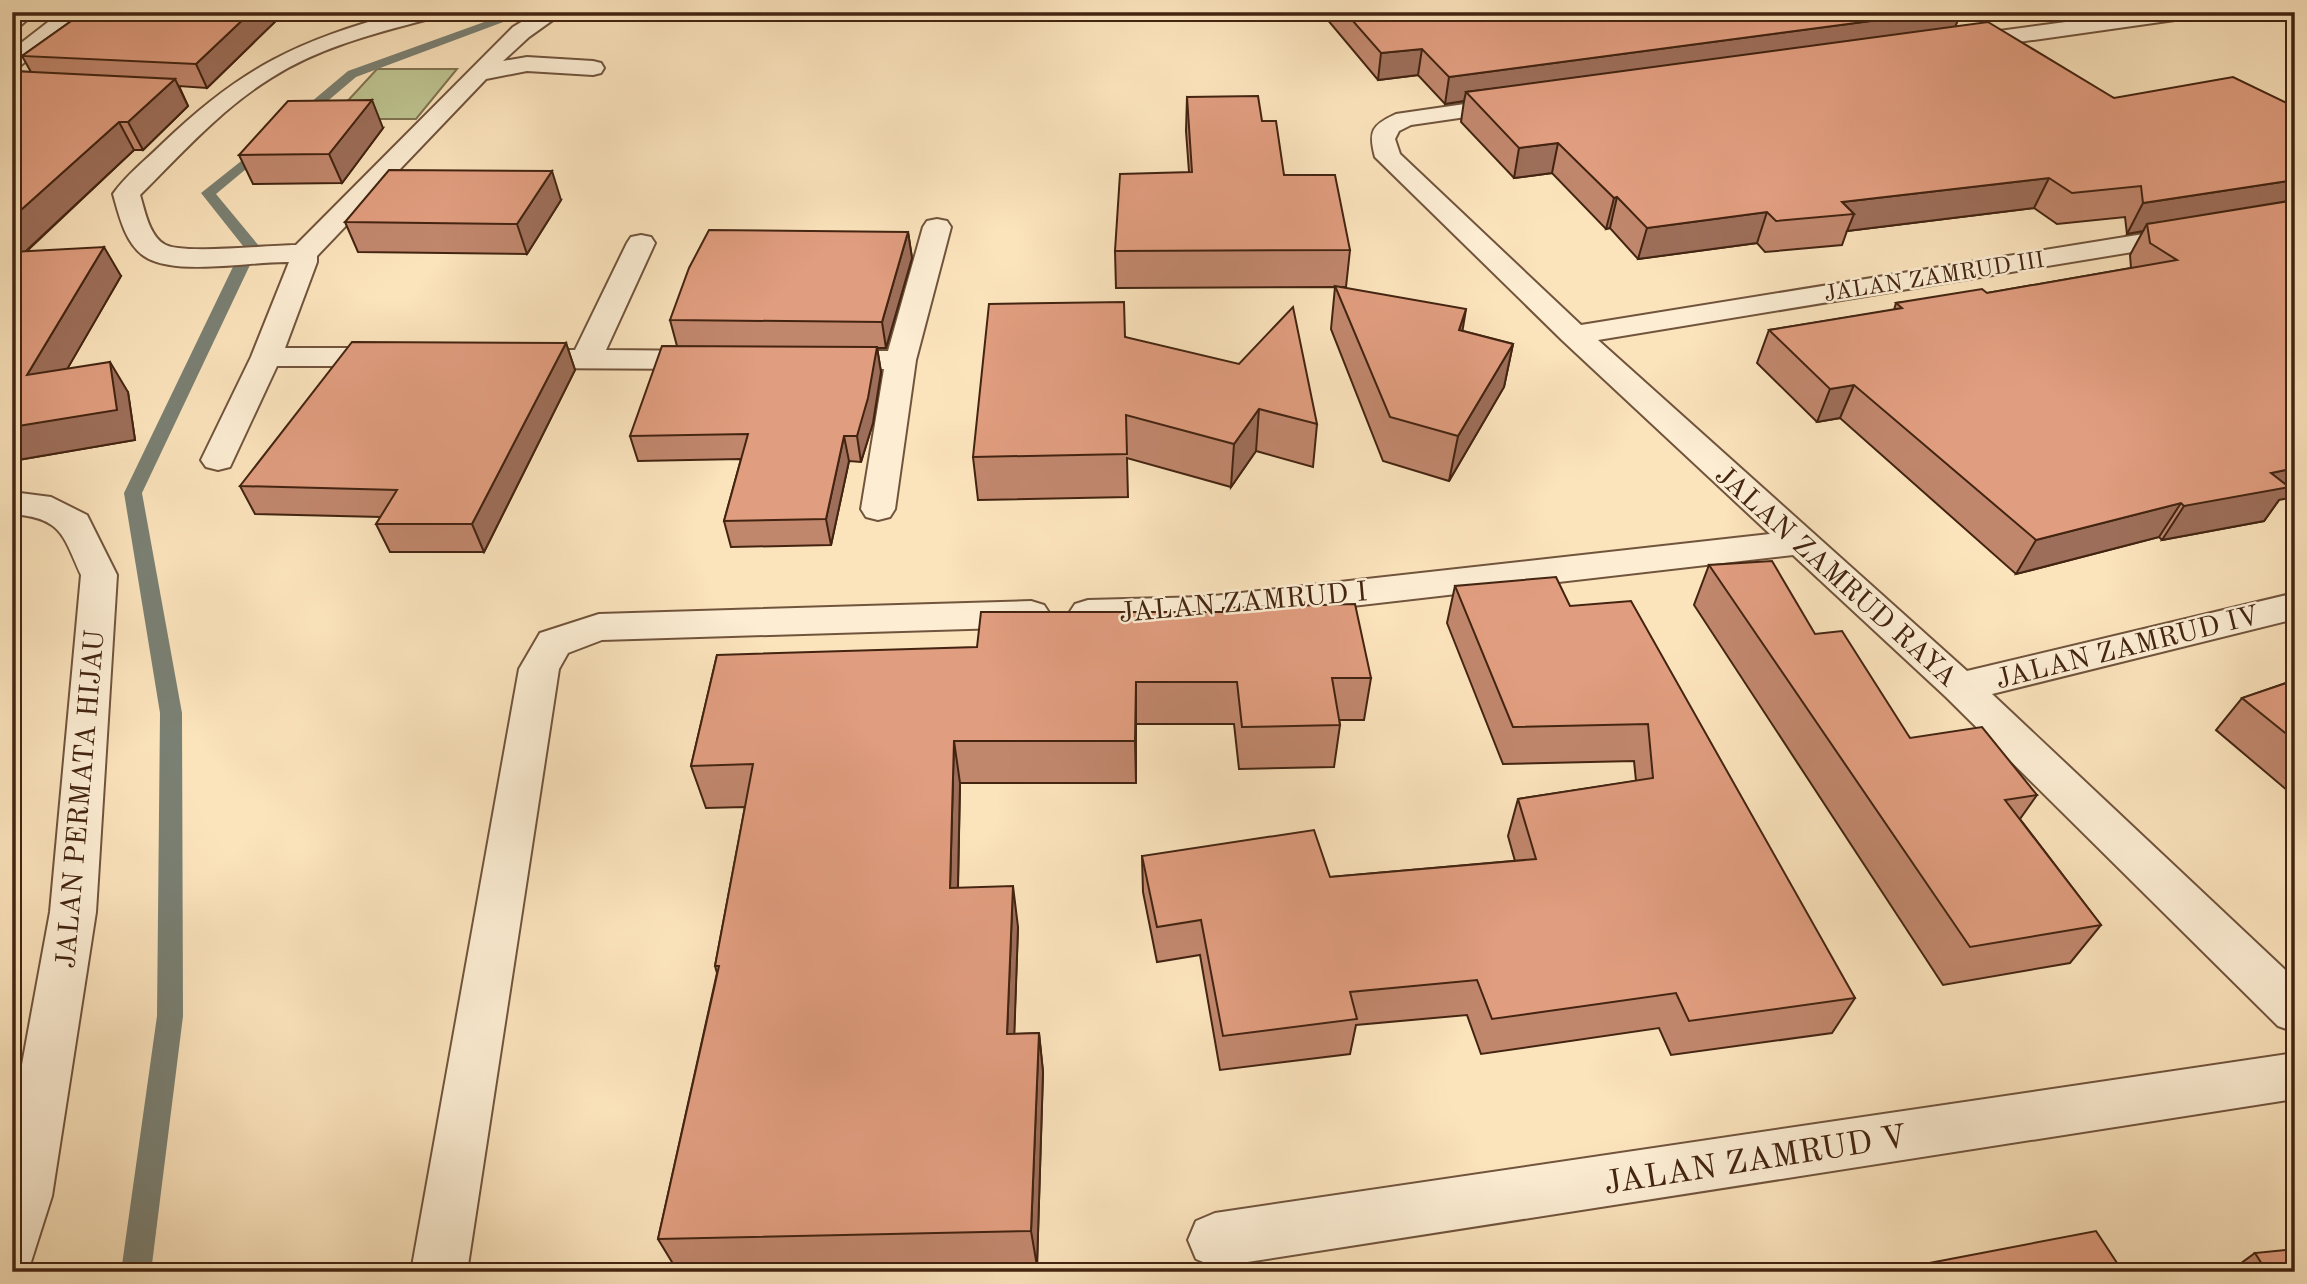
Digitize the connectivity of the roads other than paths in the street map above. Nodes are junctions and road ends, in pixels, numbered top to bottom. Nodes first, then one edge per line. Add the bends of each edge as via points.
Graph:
1 (25, 12) edge
2 (75, 12) edge
3 (429, 12) edge
4 (553, 12) edge
5 (2189, 12) edge
6 (2005, 20) dead end
7 (12, 21) edge
8 (2026, 35) junction
9 (1943, 46) edge
10 (12, 61) edge
11 (593, 68) dead end
12 (478, 74) junction
13 (201, 96) dead end
14 (228, 98) junction
15 (1529, 102) edge
16 (937, 227) dead end
17 (2213, 231) edge
18 (640, 243) dead end
19 (303, 254) junction
20 (1574, 335) junction
21 (266, 357) junction
22 (420, 358) edge
23 (489, 358) edge
24 (586, 360) junction
25 (736, 360) edge
26 (805, 360) edge
27 (901, 360) junction
28 (218, 460) dead end
29 (12, 503) edge
30 (878, 509) dead end
31 (1800, 541) junction
32 (2295, 606) edge
33 (1959, 687) junction
34 (2295, 1011) edge
35 (2295, 1076) edge
36 (1215, 1240) dead end
37 (12, 1242) edge
38 (439, 1272) edge

1 - 7 street
2 - 10 street
3 - 14 street via 359,32 286,61
4 - 12 street via 521,32
5 - 8 street
6 - 8 street
8 - 9 street
11 - 12 street via 527,64
12 - 19 street
13 - 14 street
14 - 19 street via 126,194 138,231 153,250 177,259
15 - 20 street, JALAN ZAMRUD RAYA via 1405,119 1388,127 1383,139 1388,157
16 - 27 street
17 - 20 street, JALAN ZAMRUD III
18 - 24 street
19 - 21 street
20 - 31 street, JALAN ZAMRUD RAYA
21 - 22 street
21 - 28 street
23 - 24 street
24 - 25 street
26 - 27 street
27 - 30 street
29 - 37 street, JALAN PERMATA HIJAU via 39,505 75,523 99,575 73,912 25,1196
31 - 33 street, JALAN ZAMRUD RAYA
31 - 38 street, JALAN ZAMRUD I via 1205,610 599,627 554,643 539,669
32 - 33 street, JALAN ZAMRUD IV
33 - 34 street, JALAN ZAMRUD RAYA
35 - 36 street, JALAN ZAMRUD V

